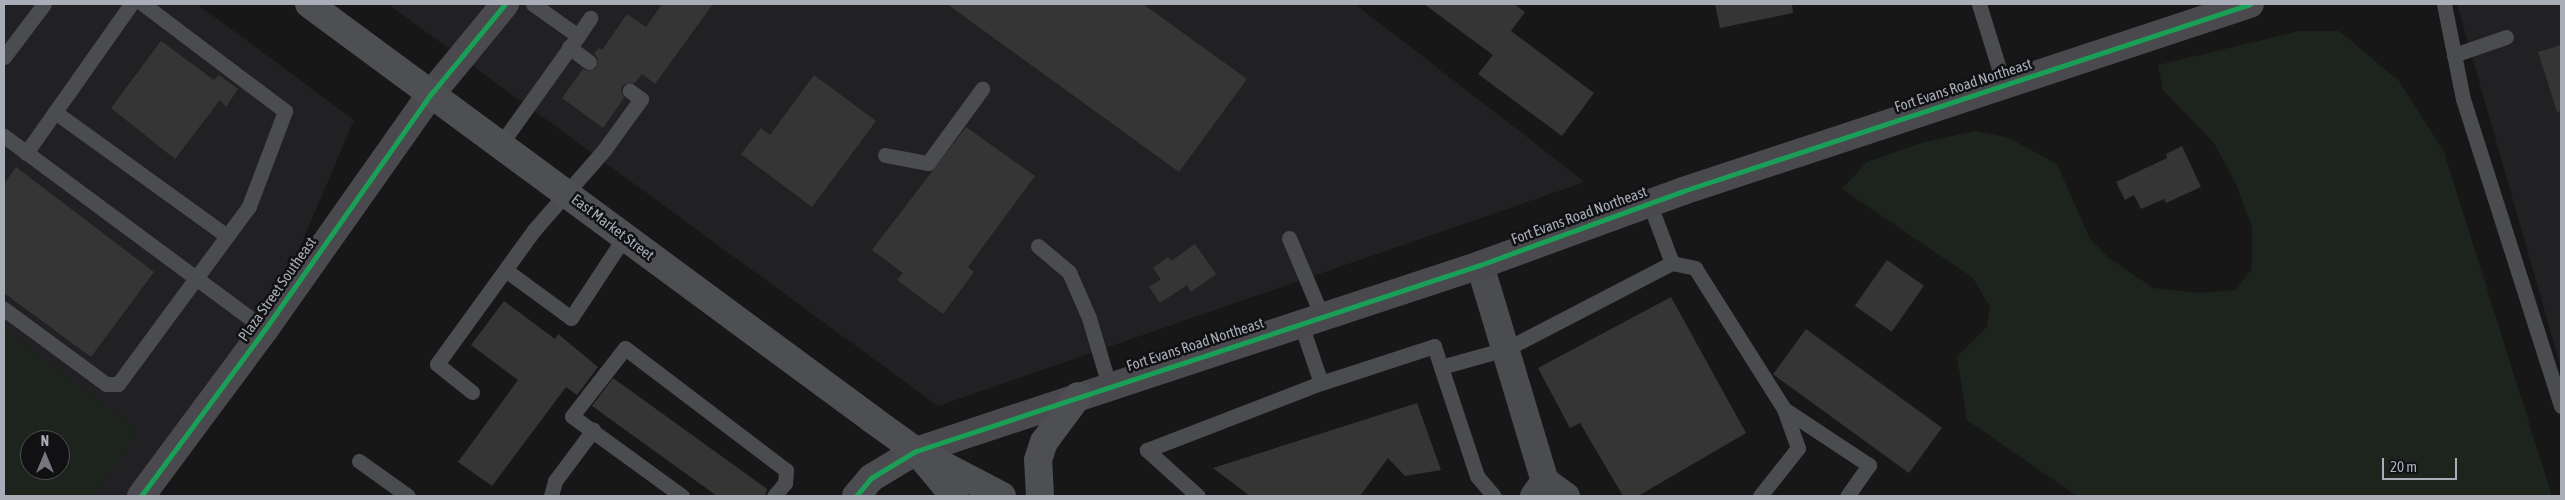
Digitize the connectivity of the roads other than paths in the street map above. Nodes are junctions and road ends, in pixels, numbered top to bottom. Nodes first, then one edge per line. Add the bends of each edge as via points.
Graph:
1 (44, 4) edge
2 (131, 4) edge
3 (143, 4) edge
4 (309, 4) edge
5 (504, 4) edge
6 (533, 4) edge
7 (1979, 4) edge
8 (2250, 4) edge
9 (2444, 4) edge
10 (590, 18) dead end
11 (2506, 36) dead end
12 (573, 42) junction
13 (2454, 55) junction
14 (4, 57) edge
15 (589, 62) dead end
16 (2004, 85) junction
17 (982, 89) dead end
18 (630, 91) dead end
19 (431, 94) junction
20 (55, 112) junction
21 (4, 136) edge
22 (500, 145) junction
23 (26, 153) junction
24 (885, 155) dead end
25 (566, 192) junction
26 (1649, 202) junction
27 (227, 236) junction
28 (625, 236) junction
29 (1289, 238) dead end
30 (1038, 246) dead end
31 (1672, 262) junction
32 (1480, 265) junction
33 (507, 271) junction
34 (197, 276) junction
35 (4, 309) edge
36 (1311, 320) junction
37 (265, 329) junction
38 (1506, 349) junction
39 (1441, 367) junction
40 (1321, 383) junction
41 (1110, 385) junction
42 (472, 392) dead end
43 (1078, 396) junction
44 (2561, 406) edge
45 (1784, 409) junction
46 (593, 430) junction
47 (916, 451) junction
48 (358, 461) dead end
49 (1548, 491) edge
50 (142, 496) edge
51 (408, 496) edge
52 (551, 496) edge
53 (682, 496) edge
54 (774, 496) edge
55 (856, 496) edge
56 (954, 496) edge
57 (1002, 496) edge
58 (1040, 496) edge
59 (1198, 496) edge
60 (1494, 496) edge
61 (1760, 496) edge
62 (1847, 496) edge

1 - 14 lane
2 - 20 lane
3 - 27 lane via 285,111 249,206
4 - 19 main road, East Market Street
5 - 19 street, Plaza Street Southeast
6 - 12 lane
7 - 16 lane
8 - 16 street, Fort Evans Road Northeast
9 - 13 lane
10 - 12 lane
11 - 13 lane
12 - 15 lane
12 - 22 lane
13 - 44 lane via 2464,99
16 - 26 street, Fort Evans Road Northeast
17 - 24 lane via 928,163
18 - 25 lane via 641,99 604,150
19 - 22 main road, East Market Street
19 - 37 street, Plaza Street Southeast
20 - 23 lane
20 - 27 lane
21 - 23 lane
22 - 25 main road, East Market Street
23 - 34 lane
25 - 28 main road, East Market Street
25 - 33 lane via 534,230
26 - 31 lane
26 - 32 street, Fort Evans Road Northeast
27 - 34 lane
28 - 33 lane via 571,318
28 - 47 main road, East Market Street
29 - 36 lane
30 - 41 lane via 1069,272 1089,318
31 - 38 lane
31 - 45 lane via 1695,268
32 - 36 street, Fort Evans Road Northeast
32 - 38 street
33 - 42 lane via 437,364
34 - 35 lane via 124,378 112,385 106,384
34 - 37 lane
36 - 40 lane
36 - 41 street, Fort Evans Road Northeast
37 - 50 street, Plaza Street Southeast
38 - 39 lane
38 - 49 street
39 - 40 lane via 1434,346
39 - 60 lane via 1477,476
40 - 59 lane via 1147,450
41 - 43 street, Fort Evans Road Northeast
43 - 47 street, Fort Evans Road Northeast
43 - 58 main road via 1044,442 1038,460
45 - 61 lane via 1798,448
45 - 62 lane via 1870,465
46 - 52 lane via 555,481
46 - 53 lane
46 - 54 lane via 572,416 626,348 786,470 785,483
47 - 55 street via 871,478
47 - 56 main road, East Market Street
47 - 57 main road, East Market Street
48 - 51 lane

